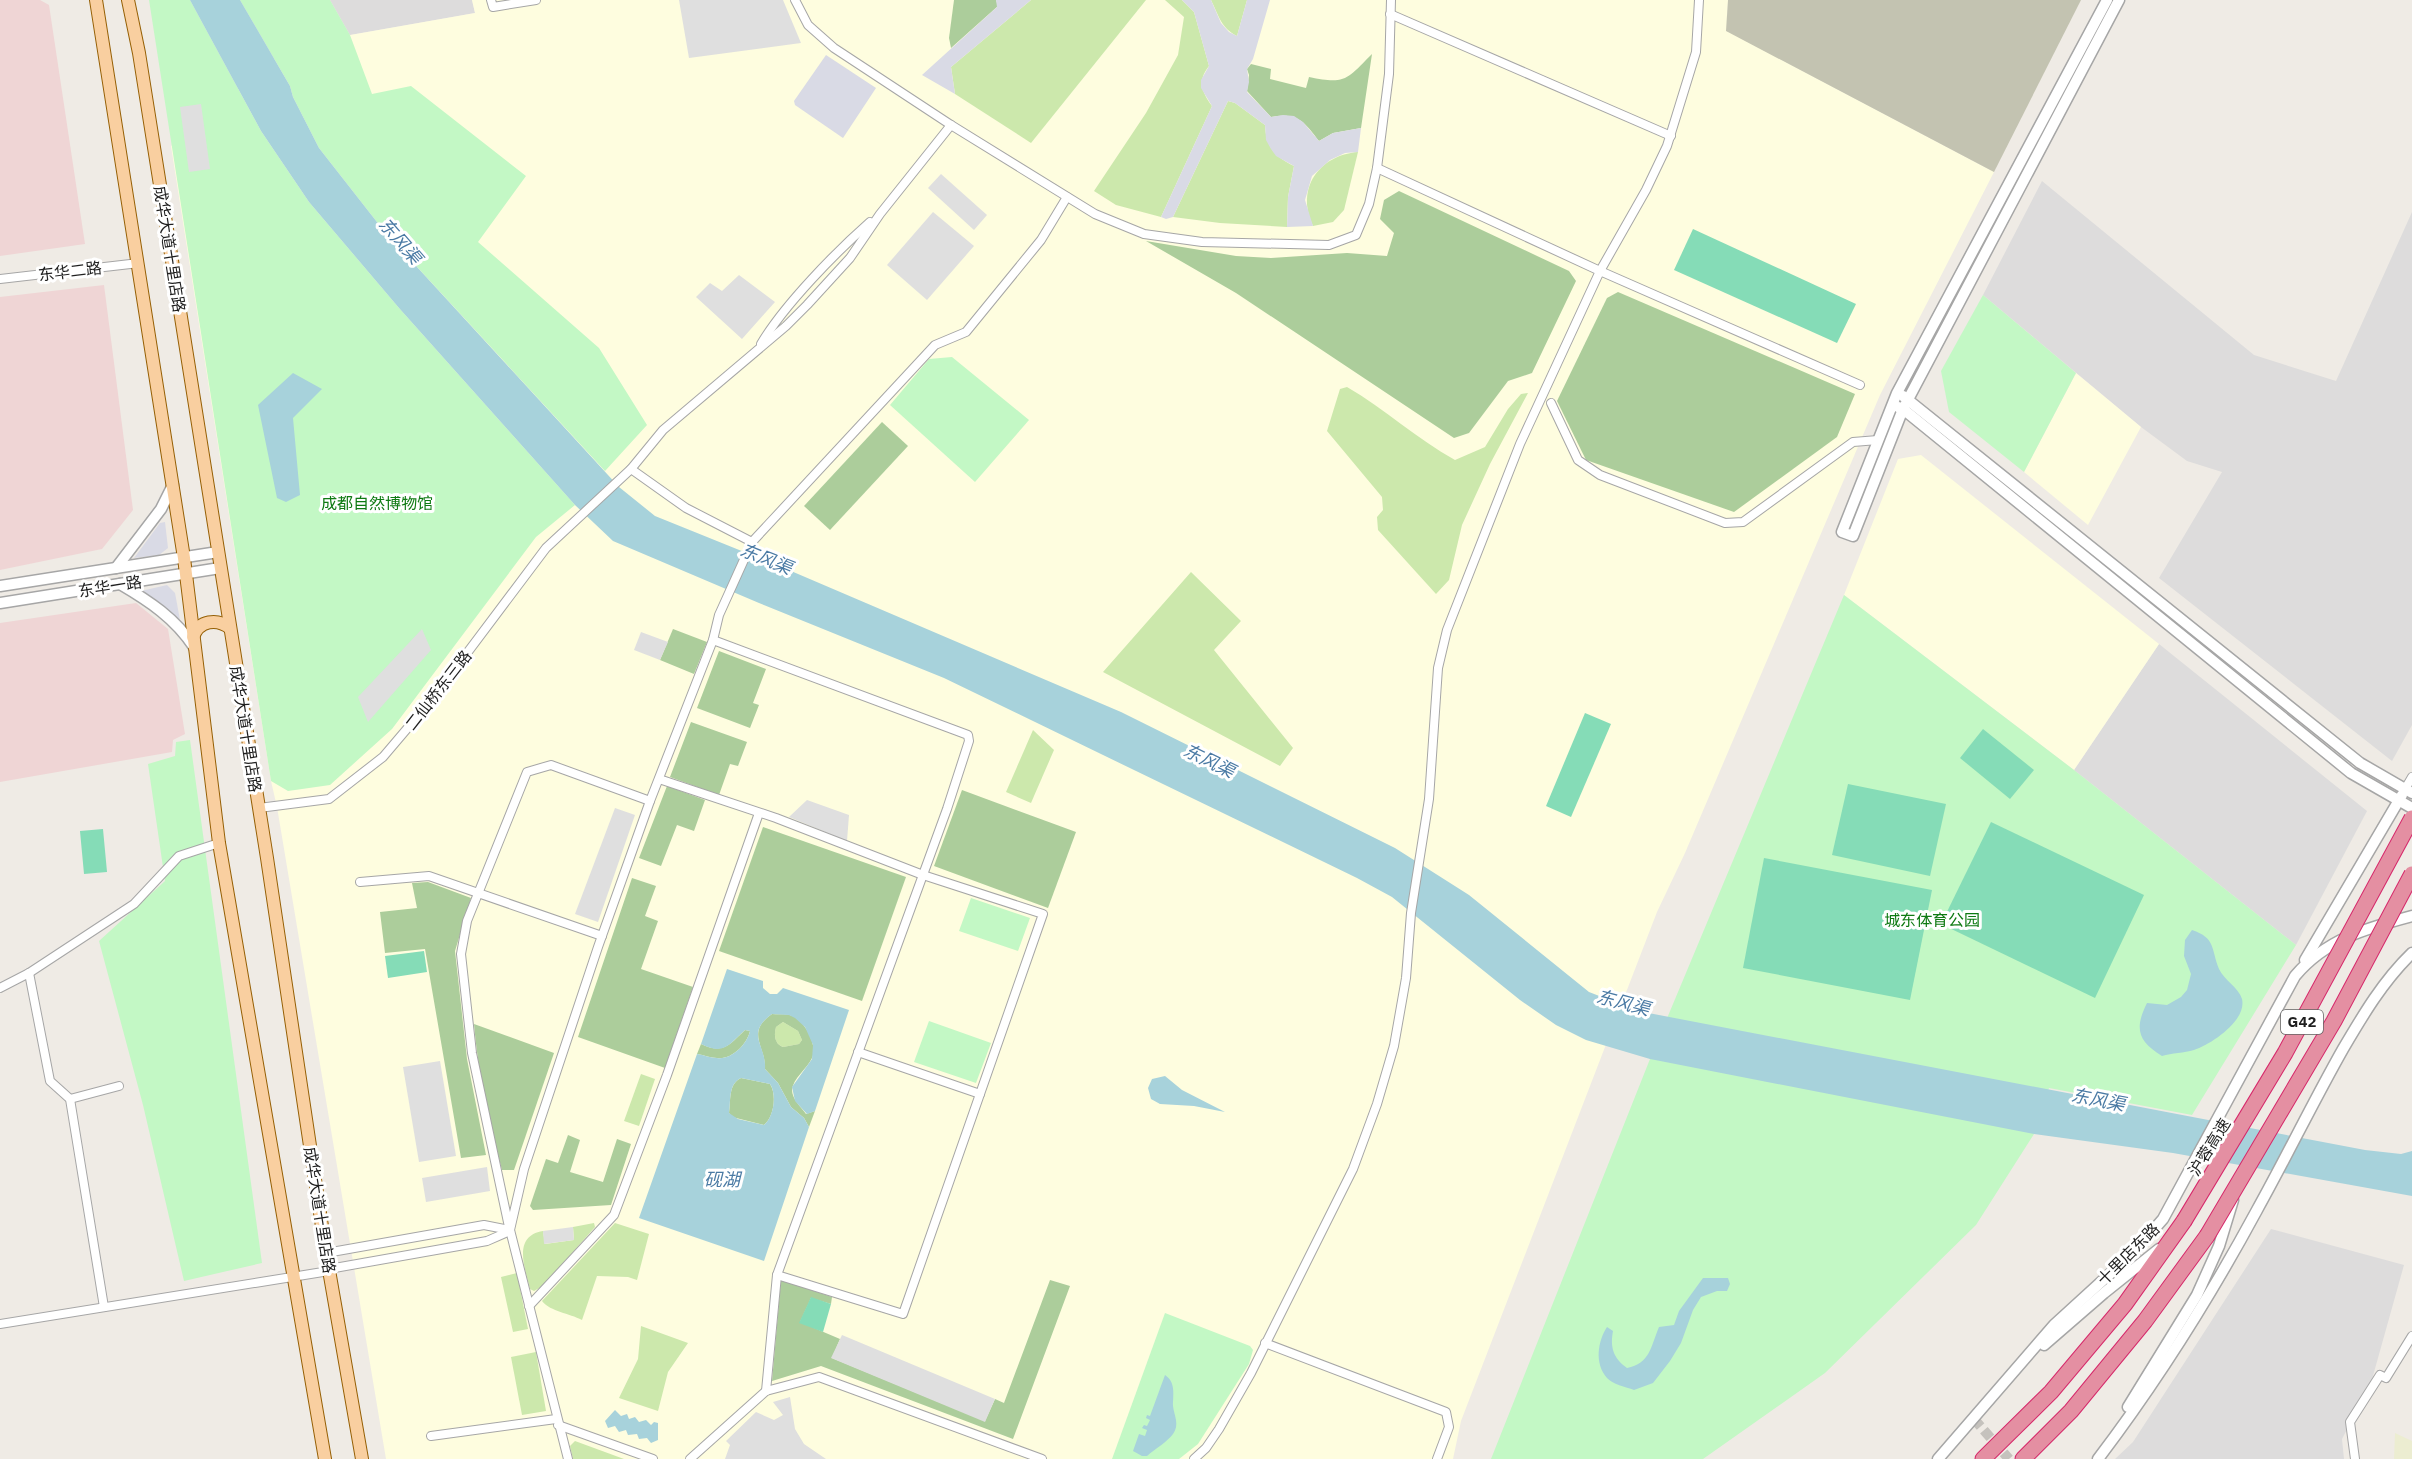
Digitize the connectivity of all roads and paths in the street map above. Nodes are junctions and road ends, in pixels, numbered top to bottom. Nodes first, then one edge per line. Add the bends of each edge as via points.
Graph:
1 (96, 0) edge
2 (128, 0) edge
3 (491, 0) edge
4 (536, 0) edge
5 (795, 0) edge
6 (1391, 0) edge
7 (1699, 0) edge
8 (2107, 0) edge
9 (2119, 0) edge
10 (1390, 14) junction
11 (951, 125) junction
12 (1671, 136) junction
13 (1377, 168) junction
14 (1066, 197) junction
15 (139, 263) junction
16 (1600, 271) junction
17 (0, 279) edge
18 (1860, 385) dead end
19 (1897, 393) junction
20 (1908, 398) junction
21 (1551, 403) dead end
22 (1898, 407) junction
23 (1878, 440) junction
24 (631, 469) junction
25 (173, 485) junction
26 (751, 545) junction
27 (218, 552) junction
28 (184, 558) junction
29 (116, 568) junction
30 (220, 568) junction
31 (186, 574) junction
32 (120, 584) junction
33 (0, 586) edge
34 (0, 603) edge
35 (230, 628) junction
36 (713, 640) junction
37 (194, 642) junction
38 (2412, 777) edge
39 (658, 779) junction
40 (2409, 791) edge
41 (650, 801) junction
42 (2399, 801) junction
43 (259, 808) junction
44 (2412, 808) edge
45 (759, 813) junction
46 (2412, 818) edge
47 (219, 843) junction
48 (2412, 874) edge
49 (923, 875) junction
50 (360, 882) dead end
51 (477, 893) junction
52 (2412, 916) edge
53 (602, 936) junction
54 (2412, 953) edge
55 (29, 973) junction
56 (2295, 976) junction
57 (2, 985) edge
58 (858, 1052) junction
59 (119, 1086) dead end
60 (980, 1094) junction
61 (70, 1100) junction
62 (510, 1230) junction
63 (2175, 1235) junction
64 (2213, 1241) junction
65 (326, 1253) junction
66 (329, 1270) junction
67 (777, 1275) junction
68 (292, 1278) junction
69 (529, 1306) junction
70 (104, 1307) junction
71 (0, 1324) edge
72 (2412, 1336) edge
73 (1265, 1343) junction
74 (2006, 1380) junction
75 (766, 1391) junction
76 (557, 1422) junction
77 (431, 1436) dead end
78 (325, 1459) edge
79 (362, 1459) edge
80 (567, 1459) edge
81 (653, 1459) edge
82 (690, 1459) edge
83 (1042, 1459) edge
84 (1194, 1459) edge
85 (1437, 1459) edge
86 (1938, 1459) edge
87 (1983, 1459) edge
88 (2022, 1459) edge
89 (2098, 1459) edge
90 (2355, 1459) edge

1 - 15 main road, 成华大道十里店路
2 - 27 main road, 成华大道十里店路
3 - 4 street via 493,7
5 - 11 street via 808,25 834,48
6 - 10 street
7 - 12 street via 1696,52
8 - 19 street
9 - 20 street
10 - 12 street
10 - 13 street via 1389,74
11 - 14 street
11 - 24 street, 二仙桥东三路 via 850,258 807,305 663,430
12 - 16 street via 1646,190
13 - 14 street via 1369,204 1356,235 1329,245 1202,243 1144,234
13 - 16 street
14 - 26 street via 1041,240 966,332 935,345
15 - 17 street, 东华二路
15 - 25 main road, 成华大道十里店路
16 - 18 street
16 - 73 street via 1520,444 1447,630 1438,668 1429,799 1394,1046 1353,1169
19 - 20 street
19 - 22 street
20 - 22 street
20 - 40 street via 2360,763
21 - 23 street via 1578,460 1600,476 1725,523 1743,522 1853,442
22 - 23 street
22 - 23 street via 1853,536 1842,532
22 - 42 street via 2351,773
24 - 26 street via 686,508
24 - 43 street, 二仙桥东三路 via 546,548 434,698 383,757 329,799
25 - 28 main road, 成华大道十里店路
25 - 29 street via 161,509
26 - 36 street via 719,615
27 - 28 street, 东华一路
27 - 30 main road, 成华大道十里店路
28 - 29 street, 东华一路
28 - 31 main road, 成华大道十里店路
29 - 33 street, 东华一路
30 - 31 street, 东华一路
30 - 35 main road, 成华大道十里店路
31 - 32 street, 东华一路
31 - 37 main road, 成华大道十里店路
32 - 34 street, 东华一路
32 - 37 street via 165,614
35 - 37 main road via 216,621 203,623 195,630
35 - 43 main road, 成华大道十里店路
36 - 39 street
36 - 49 street via 968,735 958,778
37 - 47 main road, 成华大道十里店路
38 - 40 street
39 - 41 street
39 - 45 street
40 - 42 street
41 - 51 street via 551,765 527,772
41 - 53 street
42 - 44 street
42 - 56 street
43 - 65 main road, 成华大道十里店路
45 - 49 street
45 - 69 street via 614,1215
46 - 63 highway, 沪蓉高速 / G42, bridge via 2285,1053
47 - 55 street via 179,856 134,904
47 - 68 main road, 成华大道十里店路
48 - 64 highway, G42, bridge via 2334,1021 2240,1179
49 - 58 street
49 - 60 street via 1043,914
50 - 51 street via 429,876
51 - 53 street
51 - 62 street via 461,954 472,1053
52 - 56 street, 十里店东路 via 2334,943
53 - 62 street via 524,1169
54 - 89 street via 2373,1001 2316,1096 2196,1318
55 - 57 street
55 - 61 street via 50,1081
56 - 74 street, 十里店东路 via 2163,1219 2135,1251 2054,1325
58 - 60 street
58 - 67 street
59 - 61 street
60 - 67 street via 903,1314
61 - 70 street
62 - 65 street via 484,1225
62 - 66 street via 487,1241
62 - 69 street
63 - 74 street
63 - 87 highway, 沪蓉高速 / G42 via 2125,1304 2051,1392
64 - 88 highway, G42 via 2071,1411
64 - 89 street via 2197,1295
65 - 66 main road, 成华大道十里店路
66 - 68 street
66 - 79 main road, 成华大道十里店路
67 - 75 street
68 - 70 street
68 - 78 main road, 成华大道十里店路
69 - 76 street
70 - 71 street
72 - 90 street via 2386,1378 2380,1375 2350,1422
73 - 84 street via 1219,1429
73 - 85 street via 1446,1412 1449,1427
74 - 86 street, 十里店东路
75 - 82 street
75 - 83 street via 819,1377
76 - 77 street
76 - 80 street
76 - 81 street

